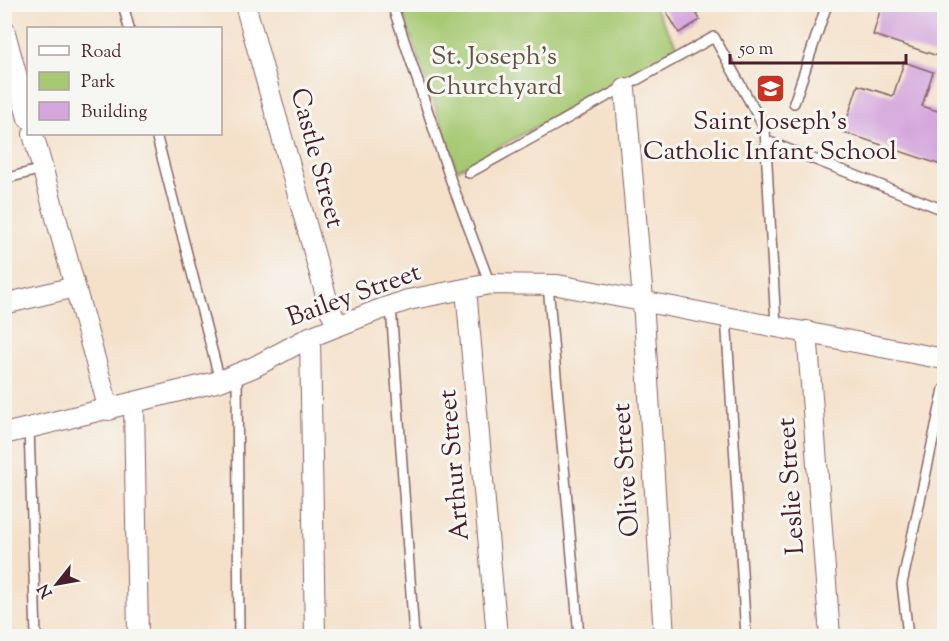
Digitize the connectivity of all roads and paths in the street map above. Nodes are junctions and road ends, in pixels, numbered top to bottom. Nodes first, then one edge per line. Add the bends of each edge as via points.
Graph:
1 (123, 4) edge
2 (245, 4) edge
3 (392, 4) edge
4 (827, 4) edge
5 (129, 27) edge
6 (4, 29) edge
7 (625, 89) junction
8 (794, 103) dead end
9 (27, 114) edge
10 (33, 135) edge
11 (156, 135) edge
12 (767, 141) junction
13 (42, 169) junction
14 (469, 174) dead end
15 (4, 179) edge
16 (945, 210) edge
17 (490, 284) junction
18 (548, 285) junction
19 (75, 287) junction
20 (466, 289) junction
21 (643, 300) junction
22 (4, 304) edge
23 (391, 306) junction
24 (726, 316) junction
25 (338, 325) junction
26 (776, 326) junction
27 (807, 331) junction
28 (310, 337) junction
29 (945, 359) edge
30 (228, 378) junction
31 (945, 389) edge
32 (134, 404) junction
33 (109, 410) junction
34 (29, 429) junction
35 (4, 434) edge
36 (36, 636) edge
37 (138, 636) edge
38 (238, 636) edge
39 (315, 636) edge
40 (414, 636) edge
41 (497, 636) edge
42 (579, 636) edge
43 (664, 636) edge
44 (746, 636) edge
45 (831, 636) edge
46 (908, 636) edge

1 - 5 lane
2 - 25 street, Castle Street via 330,310
3 - 17 lane
4 - 8 lane
6 - 9 street
7 - 12 lane via 714,37 765,129
7 - 14 lane
7 - 21 street, Olive Street
10 - 13 street
11 - 30 lane
12 - 16 lane
12 - 26 lane
13 - 15 lane
13 - 19 street
17 - 18 street, Bailey Street
17 - 20 street, Bailey Street
18 - 21 street, Bailey Street
18 - 42 lane
19 - 22 street
19 - 33 street
20 - 23 street, Bailey Street
20 - 41 street, Arthur Street
21 - 24 street, Bailey Street
21 - 43 street, Olive Street
23 - 25 street, Bailey Street
23 - 40 lane
24 - 26 street, Bailey Street
24 - 44 lane
25 - 28 street, Bailey Street
26 - 27 street, Bailey Street
27 - 29 street, Bailey Street
27 - 45 street, Leslie Street
28 - 30 street, Bailey Street
28 - 39 street
30 - 32 street, Bailey Street
30 - 38 lane
31 - 46 lane via 902,584
32 - 33 street, Bailey Street
32 - 37 street
33 - 34 street, Bailey Street
34 - 35 street, Bailey Street
34 - 36 lane

